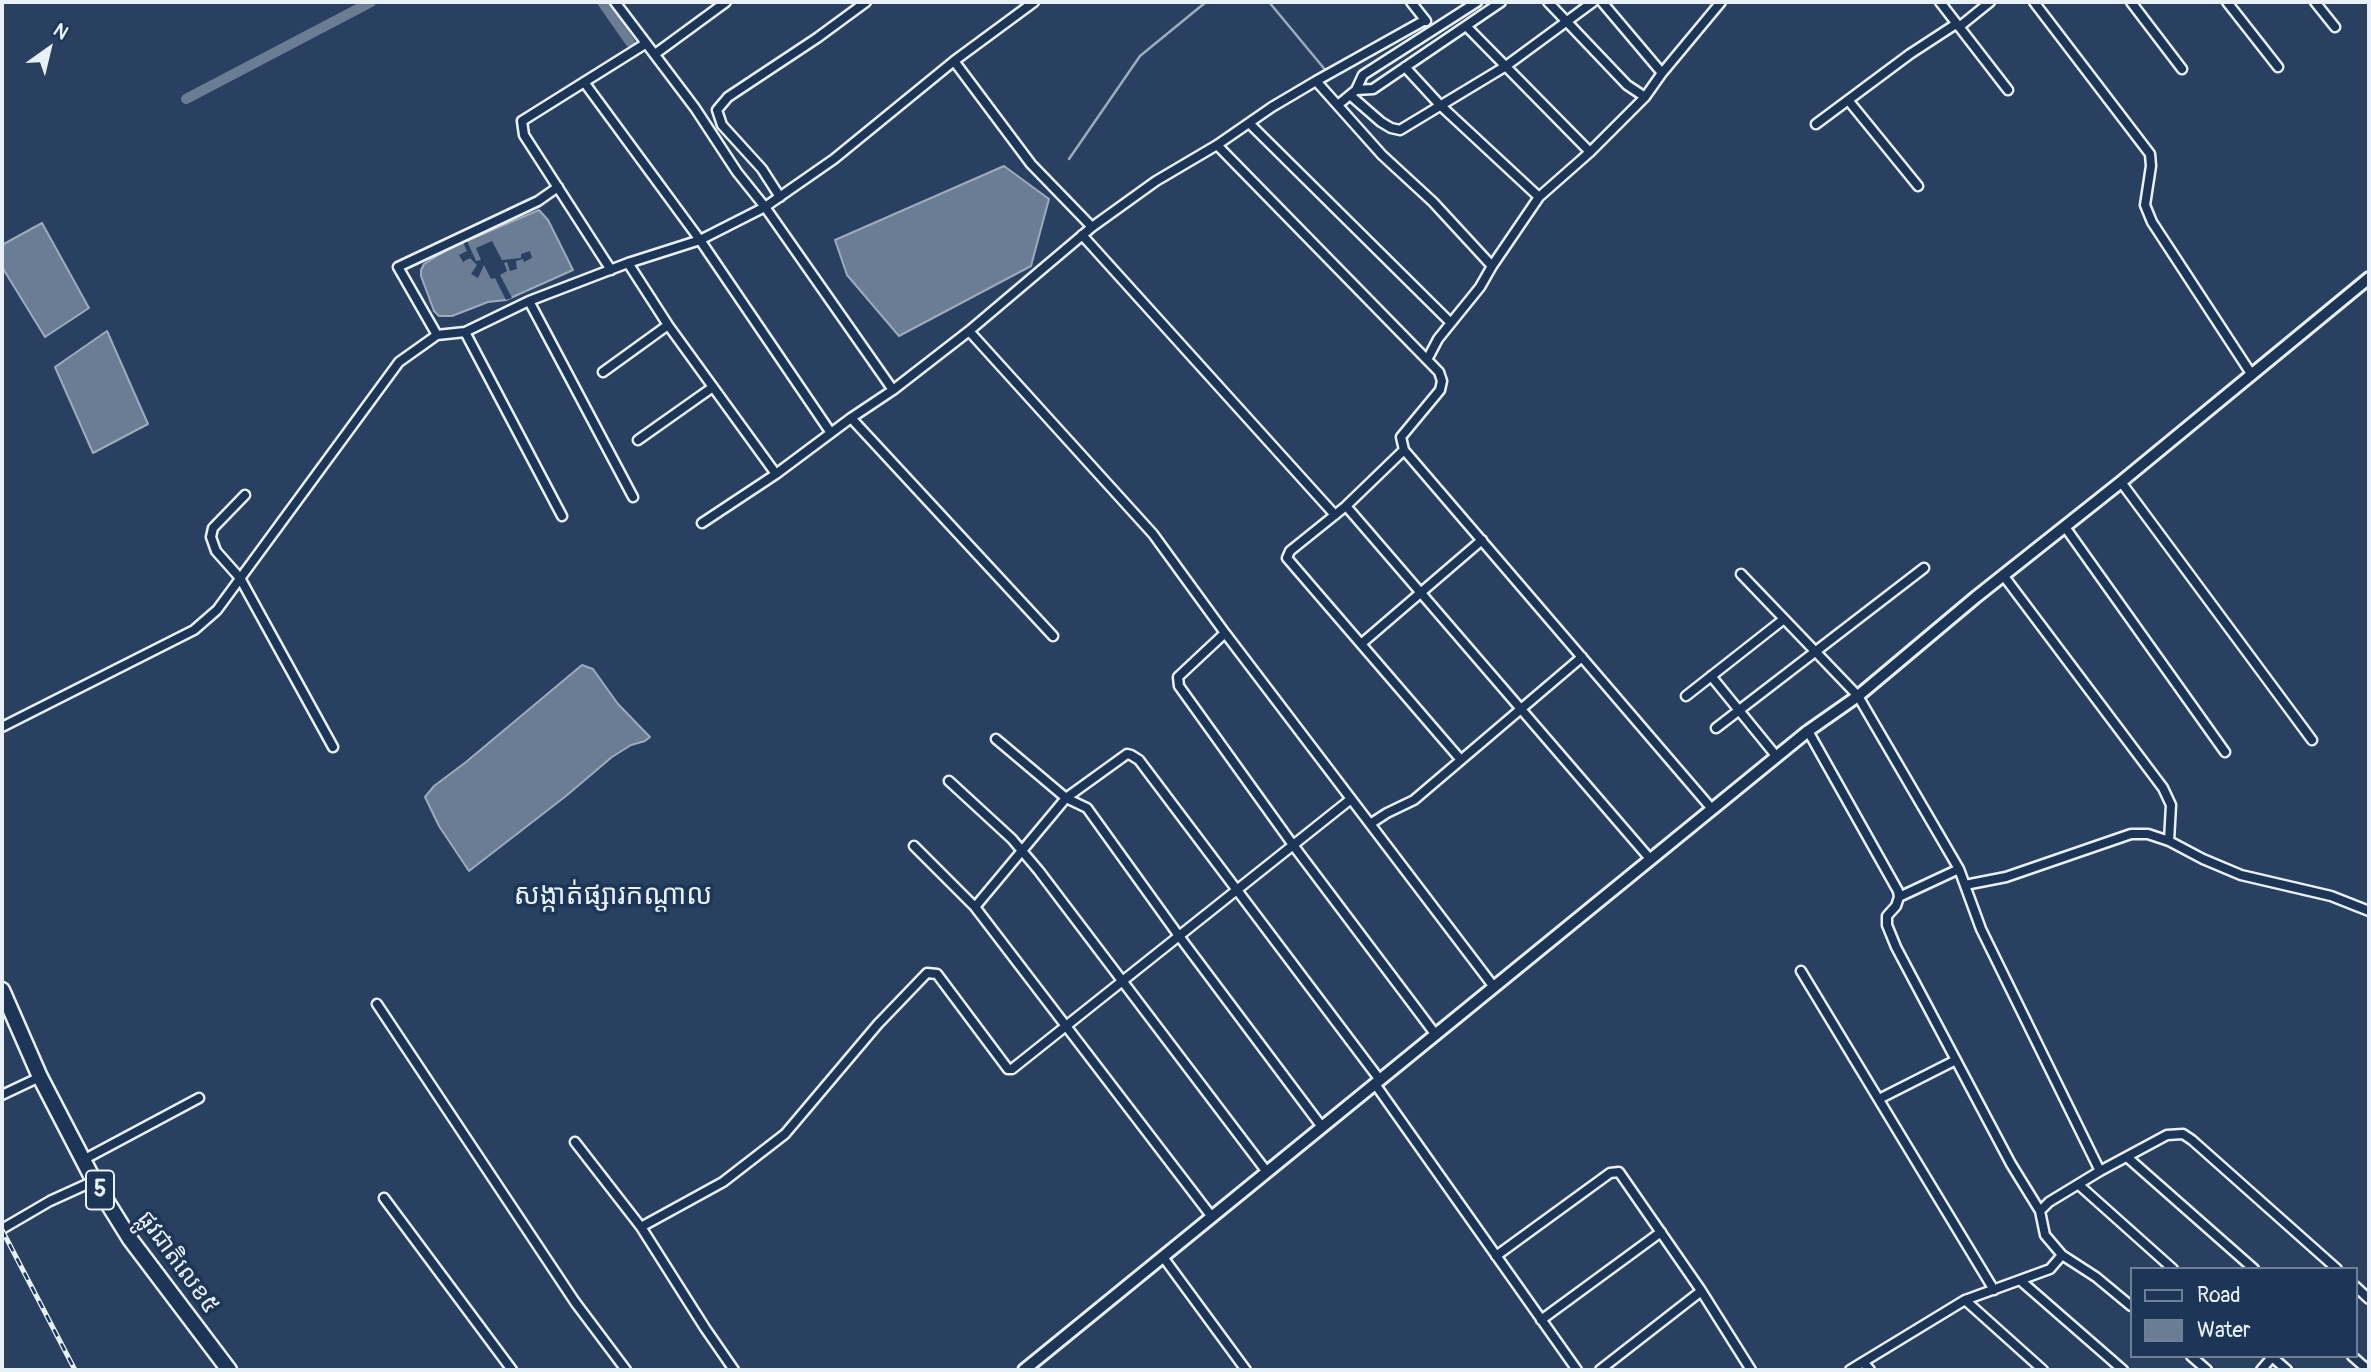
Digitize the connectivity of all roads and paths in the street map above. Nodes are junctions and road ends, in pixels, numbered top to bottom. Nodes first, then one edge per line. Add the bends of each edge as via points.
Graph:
1 (615, 2) edge
2 (726, 2) edge
3 (866, 2) edge
4 (1034, 2) edge
5 (1411, 2) edge
6 (1477, 2) edge
7 (1501, 2) edge
8 (1548, 2) edge
9 (1593, 2) edge
10 (1602, 2) edge
11 (1721, 2) edge
12 (1940, 2) edge
13 (1990, 2) edge
14 (2034, 2) edge
15 (2132, 2) edge
16 (2227, 2) edge
17 (2315, 2) edge
18 (1425, 20) junction
19 (1565, 22) junction
20 (1958, 25) junction
21 (1466, 26) junction
22 (2335, 27) dead end
23 (1433, 31) junction
24 (645, 44) junction
25 (655, 54) junction
26 (954, 61) junction
27 (1506, 66) junction
28 (1405, 67) junction
29 (2278, 67) dead end
30 (2182, 69) dead end
31 (1662, 73) junction
32 (1316, 81) junction
33 (584, 82) junction
34 (2008, 90) dead end
35 (1353, 93) junction
36 (1645, 97) junction
37 (1848, 100) junction
38 (1339, 104) junction
39 (1440, 105) junction
40 (1248, 123) junction
41 (1816, 124) dead end
42 (1217, 145) junction
43 (1590, 152) junction
44 (1918, 186) dead end
45 (558, 187) junction
46 (780, 197) junction
47 (1539, 197) junction
48 (765, 207) junction
49 (1092, 227) junction
50 (1082, 235) junction
51 (700, 240) junction
52 (628, 263) junction
53 (1492, 266) junction
54 (611, 270) junction
55 (2369, 278) edge
56 (529, 301) junction
57 (1451, 323) junction
58 (668, 325) junction
59 (969, 331) junction
60 (465, 332) junction
61 (437, 335) junction
62 (1428, 358) junction
63 (603, 372) dead end
64 (2252, 375) junction
65 (713, 387) junction
66 (893, 390) junction
67 (851, 418) junction
68 (831, 433) junction
69 (638, 440) dead end
70 (1404, 450) junction
71 (776, 474) junction
72 (2121, 482) junction
73 (245, 495) dead end
74 (633, 497) dead end
75 (1346, 506) junction
76 (1335, 515) junction
77 (562, 516) dead end
78 (702, 523) dead end
79 (2065, 527) junction
80 (1482, 540) junction
81 (1924, 568) dead end
82 (1741, 574) dead end
83 (2003, 575) junction
84 (240, 578) junction
85 (1420, 593) junction
86 (1784, 619) junction
87 (1225, 633) junction
88 (1053, 636) dead end
89 (1361, 644) junction
90 (1814, 652) junction
91 (1582, 657) junction
92 (1711, 676) junction
93 (1686, 696) dead end
94 (1858, 696) junction
95 (1521, 709) junction
96 (1738, 711) junction
97 (2, 727) edge
98 (1716, 728) dead end
99 (1808, 731) junction
100 (996, 739) dead end
101 (2312, 740) dead end
102 (333, 747) dead end
103 (2225, 752) dead end
104 (1777, 757) junction
105 (1461, 760) junction
106 (949, 781) dead end
107 (1066, 798) junction
108 (1351, 799) junction
109 (1712, 809) junction
110 (1370, 824) junction
111 (2169, 841) junction
112 (1293, 845) junction
113 (914, 846) dead end
114 (1022, 850) junction
115 (1651, 860) junction
116 (1959, 869) junction
117 (1965, 885) junction
118 (1237, 890) junction
119 (1899, 897) junction
120 (975, 907) junction
121 (2369, 911) edge
122 (1179, 936) junction
123 (1801, 971) dead end
124 (1122, 981) junction
125 (1494, 987) junction
126 (2, 990) edge
127 (377, 1004) dead end
128 (1066, 1027) junction
129 (1436, 1035) junction
130 (1956, 1060) junction
131 (40, 1077) junction
132 (1378, 1082) junction
133 (2, 1095) edge
134 (200, 1098) dead end
135 (1879, 1099) junction
136 (1322, 1128) junction
137 (575, 1142) dead end
138 (2127, 1157) junction
139 (83, 1160) junction
140 (2100, 1171) junction
141 (1267, 1172) junction
142 (94, 1181) junction
143 (2079, 1185) junction
144 (384, 1198) dead end
145 (2040, 1211) junction
146 (1212, 1217) junction
147 (641, 1227) junction
148 (2, 1228) edge
149 (1661, 1232) junction
150 (2063, 1255) junction
151 (1496, 1256) junction
152 (1163, 1257) junction
153 (2171, 1267) edge
154 (2252, 1267) edge
155 (2335, 1267) edge
156 (2021, 1280) junction
157 (1994, 1290) junction
158 (1700, 1292) junction
159 (1965, 1300) junction
160 (2130, 1305) edge
161 (1541, 1320) junction
162 (2193, 1358) edge
163 (2273, 1358) edge
164 (2354, 1358) edge
165 (1863, 1362) junction
166 (229, 1370) edge
167 (512, 1370) edge
168 (626, 1370) edge
169 (734, 1370) edge
170 (1024, 1370) edge
171 (1246, 1370) edge
172 (1577, 1370) edge
173 (1600, 1370) edge
174 (1751, 1370) edge
175 (1850, 1370) edge
176 (1870, 1370) edge
177 (2043, 1370) edge
178 (2123, 1370) edge
179 (2207, 1370) edge
180 (2287, 1370) edge
181 (2368, 1370) edge

1 - 24 street
2 - 25 street
3 - 46 street via 728,97 717,110 722,125 762,169
4 - 26 street
5 - 18 street
6 - 23 street
7 - 21 street
8 - 19 street
9 - 19 street
10 - 31 street
11 - 31 street
12 - 20 street
13 - 20 street
14 - 64 street via 2150,154 2145,205 2152,222
15 - 30 street
16 - 29 street
17 - 22 street
18 - 23 street
18 - 32 street
19 - 27 street
19 - 36 street via 1627,85
20 - 34 street
20 - 37 street
21 - 27 street
21 - 28 street
23 - 35 street via 1363,75
24 - 25 street
24 - 33 street
25 - 48 street
26 - 46 street
26 - 49 street via 1031,164
27 - 39 street
27 - 43 street
28 - 35 street via 1373,89
28 - 39 street
31 - 36 street
32 - 38 street
32 - 40 street
33 - 45 street via 522,121 524,135
33 - 51 street
35 - 38 street
35 - 39 street via 1381,122 1400,130
36 - 43 street
37 - 41 street
37 - 44 street
38 - 53 street via 1382,155
39 - 47 street
40 - 42 street
40 - 57 street
42 - 49 street
42 - 62 street
43 - 47 street
45 - 54 street
45 - 61 street via 538,201 398,267
46 - 48 street
47 - 53 street
48 - 51 street
48 - 66 street
49 - 50 street
50 - 59 street
50 - 76 street
51 - 52 street
51 - 68 street
52 - 54 street
52 - 58 street
53 - 57 street
54 - 56 street
55 - 64 street
56 - 60 street
56 - 74 street
57 - 62 street
58 - 63 street
58 - 65 street
59 - 66 street
59 - 87 street via 1153,534
60 - 61 street
60 - 77 street
61 - 84 street via 399,362
62 - 70 street via 1443,381 1429,405 1407,427 1401,438
64 - 72 street
65 - 69 street
65 - 71 street
66 - 67 street
67 - 68 street
67 - 88 street
68 - 71 street
70 - 75 street
70 - 80 street
71 - 78 street
72 - 79 street
72 - 101 street
73 - 84 street via 220,519 211,537 216,551
75 - 76 street
75 - 85 street
76 - 89 street via 1287,558
79 - 83 street
79 - 103 street
80 - 85 street
80 - 91 street
81 - 90 street
82 - 86 street
83 - 94 street
83 - 111 street via 2163,788 2171,805
84 - 97 street via 217,610 194,630
84 - 102 street
85 - 89 street
85 - 95 street
86 - 90 street
86 - 92 street
87 - 108 street
87 - 112 street via 1178,677 1179,687
89 - 105 street
90 - 94 street
90 - 96 street
91 - 95 street
91 - 109 street
92 - 93 street
92 - 96 street
94 - 99 street
94 - 116 street
95 - 105 street
95 - 115 street
96 - 98 street
96 - 104 street
99 - 104 street
99 - 119 street
100 - 107 street
104 - 109 street
105 - 110 street via 1414,800
106 - 114 street
107 - 114 street
107 - 118 street via 1131,755
107 - 122 street via 1087,808
108 - 110 street
108 - 112 street
109 - 115 street
110 - 125 street
111 - 117 street via 2131,834 2006,877
111 - 121 street via 2241,875 2331,896
112 - 118 street
112 - 129 street
113 - 120 street
114 - 120 street
114 - 124 street
115 - 125 street
116 - 117 street
116 - 119 street
117 - 140 street via 1981,929
118 - 122 street
118 - 132 street
119 - 130 street via 1887,916 1887,925
120 - 128 street
122 - 124 street
122 - 136 street
123 - 135 street
124 - 128 street
124 - 141 street
125 - 129 street
126 - 131 highway, ផ្លូវជាតិលេខ៥ / 5
127 - 168 street via 575,1302
128 - 146 street
128 - 147 street via 1008,1069 937,974 927,973 785,1134 723,1182
129 - 132 street
130 - 135 street
130 - 145 street
131 - 133 street
131 - 139 highway, ផ្លូវជាតិលេខ៥ / 5
132 - 136 street
132 - 151 street
134 - 139 street
135 - 157 street
136 - 141 street
137 - 147 street
138 - 140 street
138 - 154 street
138 - 155 street via 2166,1135 2183,1134
139 - 142 highway, ផ្លូវជាតិលេខ៥ / 5
140 - 143 street
141 - 146 street
142 - 148 street
142 - 166 highway, ផ្លូវជាតិលេខ៥ / 5 via 130,1240
143 - 145 street
143 - 153 street
144 - 167 street
145 - 150 street via 2045,1235
146 - 152 street
147 - 169 street
149 - 151 street via 1619,1172 1610,1173
149 - 158 street
149 - 161 street
150 - 156 street via 2050,1269
150 - 160 street
151 - 161 street
152 - 170 street
152 - 171 street
156 - 157 street
156 - 178 street
157 - 159 street
158 - 173 street
158 - 174 street
159 - 165 street
159 - 177 street
161 - 172 street
162 - 179 street
163 - 180 street
164 - 181 street
165 - 175 street
165 - 176 street

